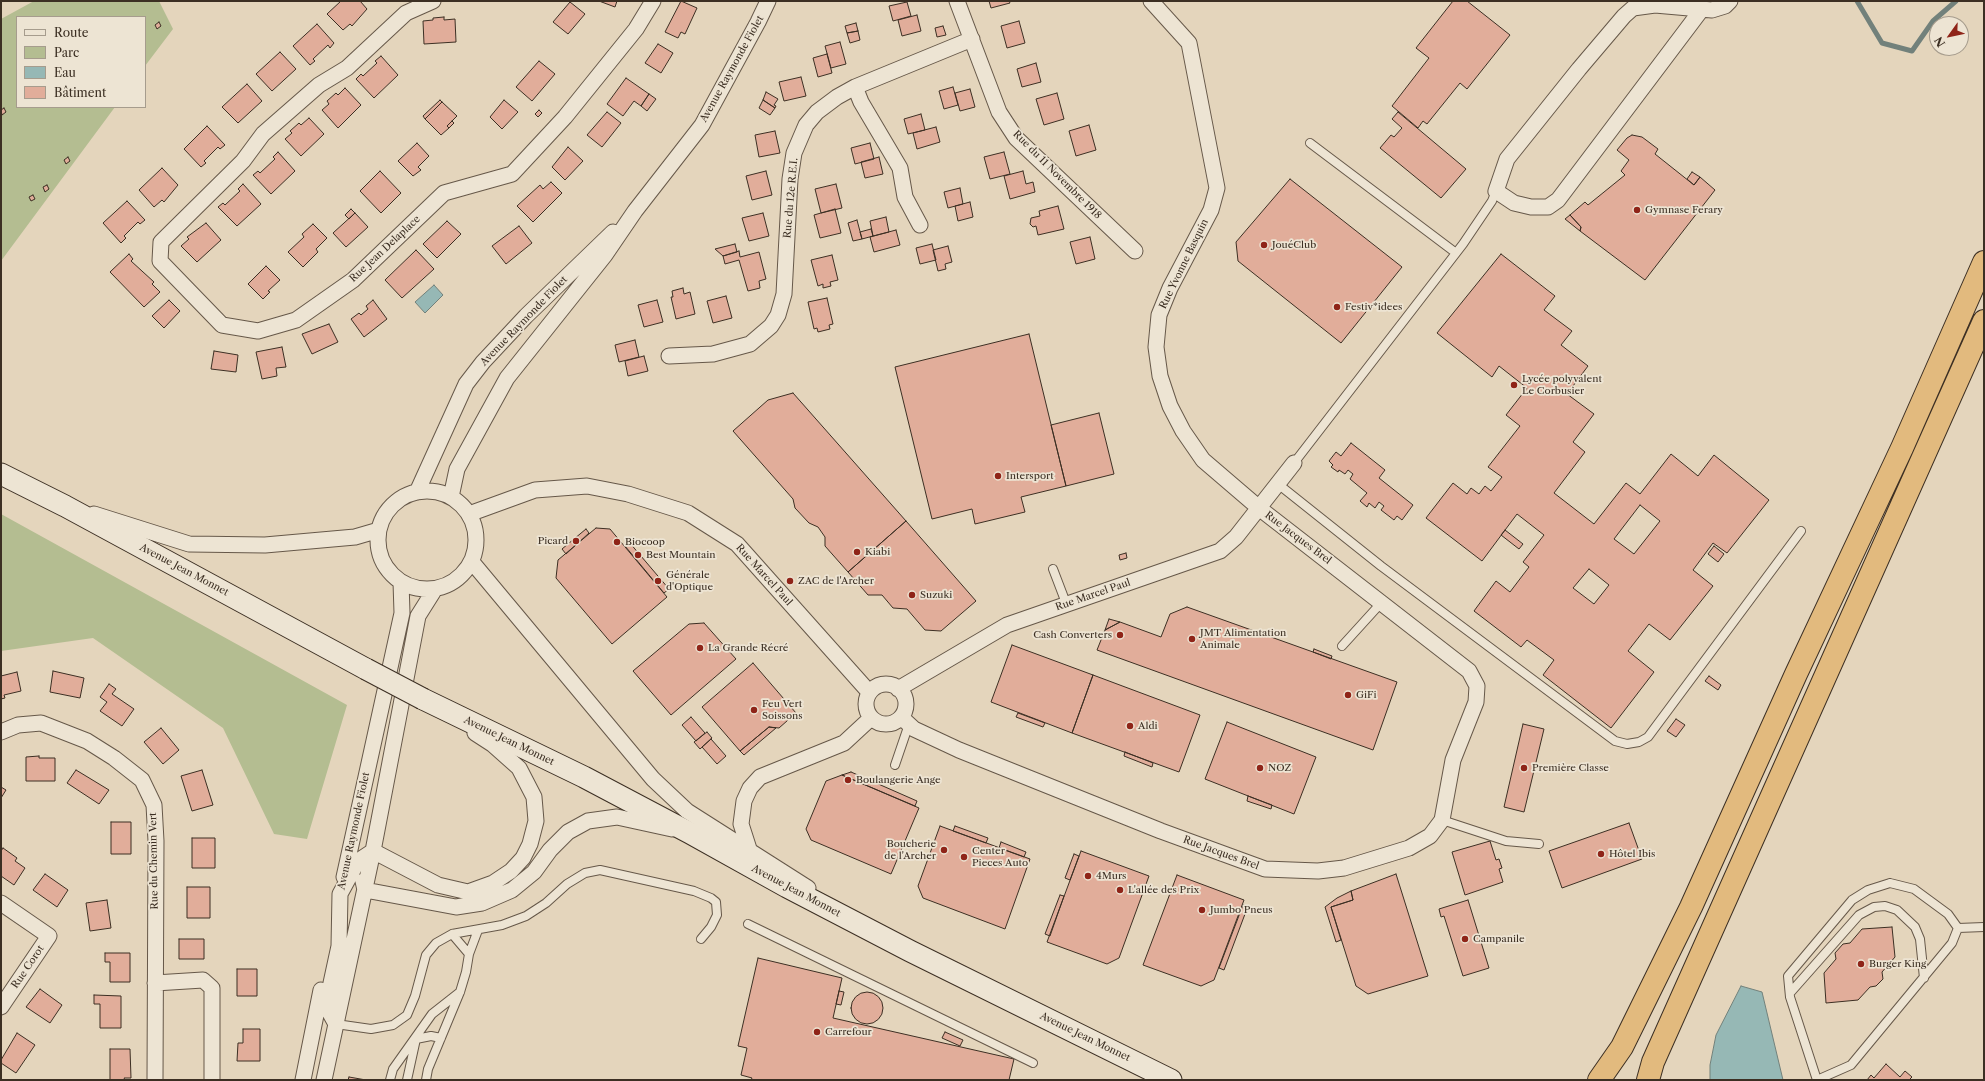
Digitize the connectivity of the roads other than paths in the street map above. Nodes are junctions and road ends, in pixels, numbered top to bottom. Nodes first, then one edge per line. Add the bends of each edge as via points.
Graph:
1 (433, 1) edge
2 (653, 1) edge
3 (768, 1) edge
4 (957, 1) edge
5 (1150, 1) edge
6 (1730, 1) edge
7 (1702, 9) junction
8 (972, 39) junction
9 (855, 87) junction
10 (1310, 143) dead end
11 (1496, 191) junction
12 (635, 211) junction
13 (920, 225) dead end
14 (1135, 252) dead end
15 (1456, 253) junction
16 (1984, 262) edge
17 (1984, 322) edge
18 (669, 356) dead end
19 (1294, 463) joint
20 (1, 474) edge
21 (1278, 484) junction
22 (417, 492) junction
23 (451, 497) junction
24 (65, 506) junction
25 (1259, 508) junction
26 (469, 514) junction
27 (379, 530) junction
28 (1801, 531) dead end
29 (472, 562) junction
30 (1053, 569) dead end
31 (401, 582) junction
32 (436, 589) junction
33 (1382, 602) junction
34 (1066, 603) junction
35 (1342, 646) dead end
36 (898, 689) junction
37 (869, 692) junction
38 (423, 698) junction
39 (871, 718) junction
40 (905, 720) junction
41 (1, 732) edge
42 (372, 747) junction
43 (895, 765) dead end
44 (1442, 820) junction
45 (690, 833) junction
46 (1539, 844) dead end
47 (373, 851) junction
48 (750, 852) junction
49 (358, 861) junction
50 (365, 890) junction
51 (340, 894) junction
52 (1, 903) edge
53 (748, 924) dead end
54 (1984, 927) edge
55 (1958, 928) junction
56 (478, 930) junction
57 (452, 934) junction
58 (701, 939) dead end
59 (910, 951) junction
60 (469, 954) junction
61 (1924, 978) junction
62 (155, 983) junction
63 (460, 992) junction
64 (1790, 993) junction
65 (1, 1007) edge
66 (336, 1024) junction
67 (441, 1038) junction
68 (416, 1039) junction
69 (309, 1052) junction
70 (1032, 1063) dead end
71 (155, 1080) edge
72 (212, 1080) edge
73 (303, 1080) edge
74 (312, 1080) edge
75 (324, 1080) edge
76 (390, 1080) edge
77 (407, 1080) edge
78 (426, 1080) edge
79 (1171, 1080) edge
80 (1599, 1080) edge
81 (1648, 1080) edge
82 (1817, 1080) edge

1 - 2 street, Rue Jean Delaplace via 406,12 347,68 319,85 262,134 243,161 161,242 160,261 222,325 258,330 296,320 353,280 444,193 512,174 566,117 636,29
3 - 12 street, Avenue Raymonde Fiolet via 702,125
4 - 8 street, Rue du 11 Novembre 1918
5 - 25 street, Rue Yvonne Basquin via 1189,43 1217,188 1211,210 1170,288 1159,315 1156,347 1160,376 1170,406 1203,460
6 - 7 street via 1725,6 1712,10
7 - 11 street via 1655,5 1633,8 1507,159
7 - 11 street via 1558,200 1548,207 1531,207 1514,203
8 - 9 street, Rue du 12e R.E.I.
8 - 14 street, Rue du 11 Novembre 1918 via 999,112 1016,138
9 - 13 street via 860,102 900,168 905,197
9 - 18 street, Rue du 12e R.E.I. via 817,112 806,125 794,153 790,179 784,294 778,315 771,326 750,344 713,354
10 - 15 lane
11 - 15 lane via 1492,201
12 - 22 street, Avenue Raymonde Fiolet via 526,316 483,362 466,384
12 - 23 street, Avenue Raymonde Fiolet via 605,255 508,378 457,469
15 - 19 lane
16 - 80 highway via 1902,448 1691,907 1622,1047
17 - 81 highway via 1653,1062
19 - 21 street, Rue Marcel Paul
20 - 24 main road, Avenue Jean Monnet
21 - 25 street, Rue Marcel Paul
21 - 28 lane via 1381,566 1614,741 1627,744 1648,737
22 - 23 street via 440,493
22 - 27 street via 393,505
23 - 26 street
24 - 27 street via 189,544 265,545 355,537
24 - 38 main road, Avenue Jean Monnet, bridge
25 - 33 street, Rue Jacques Brel
25 - 34 street, Rue Marcel Paul via 1236,537 1220,551
26 - 29 street via 476,537 476,550
26 - 37 street, Rue Marcel Paul via 535,490 587,486 628,494 688,513 738,544
27 - 31 street via 378,545 382,560
29 - 32 street via 457,580
29 - 48 street via 653,779 687,811
30 - 34 lane
31 - 32 street via 424,590
31 - 42 street, Avenue Raymonde Fiolet via 402,613
32 - 47 street via 418,616
33 - 35 lane
33 - 44 street, Rue Jacques Brel via 1469,671 1477,686 1476,702 1453,760
34 - 36 street, Rue Marcel Paul via 1007,625
36 - 37 street via 883,684
36 - 40 street via 905,699
37 - 39 street via 866,705
38 - 45 main road, Avenue Jean Monnet via 584,777
38 - 47 street via 492,744 519,768 534,797 536,821 530,844 523,858 511,871 493,883 468,892 438,885
39 - 40 street via 883,724
39 - 48 street via 844,743 760,777 750,788 744,801 741,824
40 - 43 lane
40 - 44 street, Rue Jacques Brel via 914,729 959,750 1161,832 1265,869 1318,871 1344,868 1409,848 1430,836
41 - 62 street, Rue du Chemin Vert via 18,725 41,723 87,741 142,780 154,805
42 - 49 street via 372,781
42 - 51 street, Avenue Raymonde Fiolet
44 - 46 lane via 1506,841
45 - 50 street via 617,818 588,821 568,832 550,850 534,872 512,890 482,903 456,907
45 - 59 main road, Avenue Jean Monnet
47 - 49 street
47 - 50 street
48 - 59 street
49 - 50 street
49 - 51 street
50 - 66 street
51 - 66 street via 339,946 326,1006
51 - 69 street, Avenue Raymonde Fiolet
52 - 65 street, Rue Corot via 49,936
53 - 70 lane
54 - 55 lane
55 - 61 lane via 1952,943
55 - 64 lane via 1948,914 1914,889 1890,883 1868,890 1852,900 1788,976
56 - 57 lane
56 - 58 lane via 526,916 546,903 567,884 585,873 600,870 694,891 716,902 717,915
56 - 60 lane
57 - 60 lane
57 - 66 lane via 436,943 426,955 407,1015 393,1025 371,1029
59 - 79 main road, Avenue Jean Monnet
60 - 63 lane
61 - 64 lane via 1920,939 1915,927 1897,910 1885,906 1874,907 1859,916
61 - 82 lane via 1851,1065
62 - 71 street, Rue du Chemin Vert
62 - 72 street via 203,980 212,988
63 - 67 lane
63 - 68 lane via 432,1014
64 - 82 lane
66 - 69 street
66 - 75 street
67 - 68 lane via 431,1036
67 - 78 lane
68 - 76 lane via 393,1069
68 - 77 lane
69 - 73 street, Avenue Raymonde Fiolet
69 - 74 street

